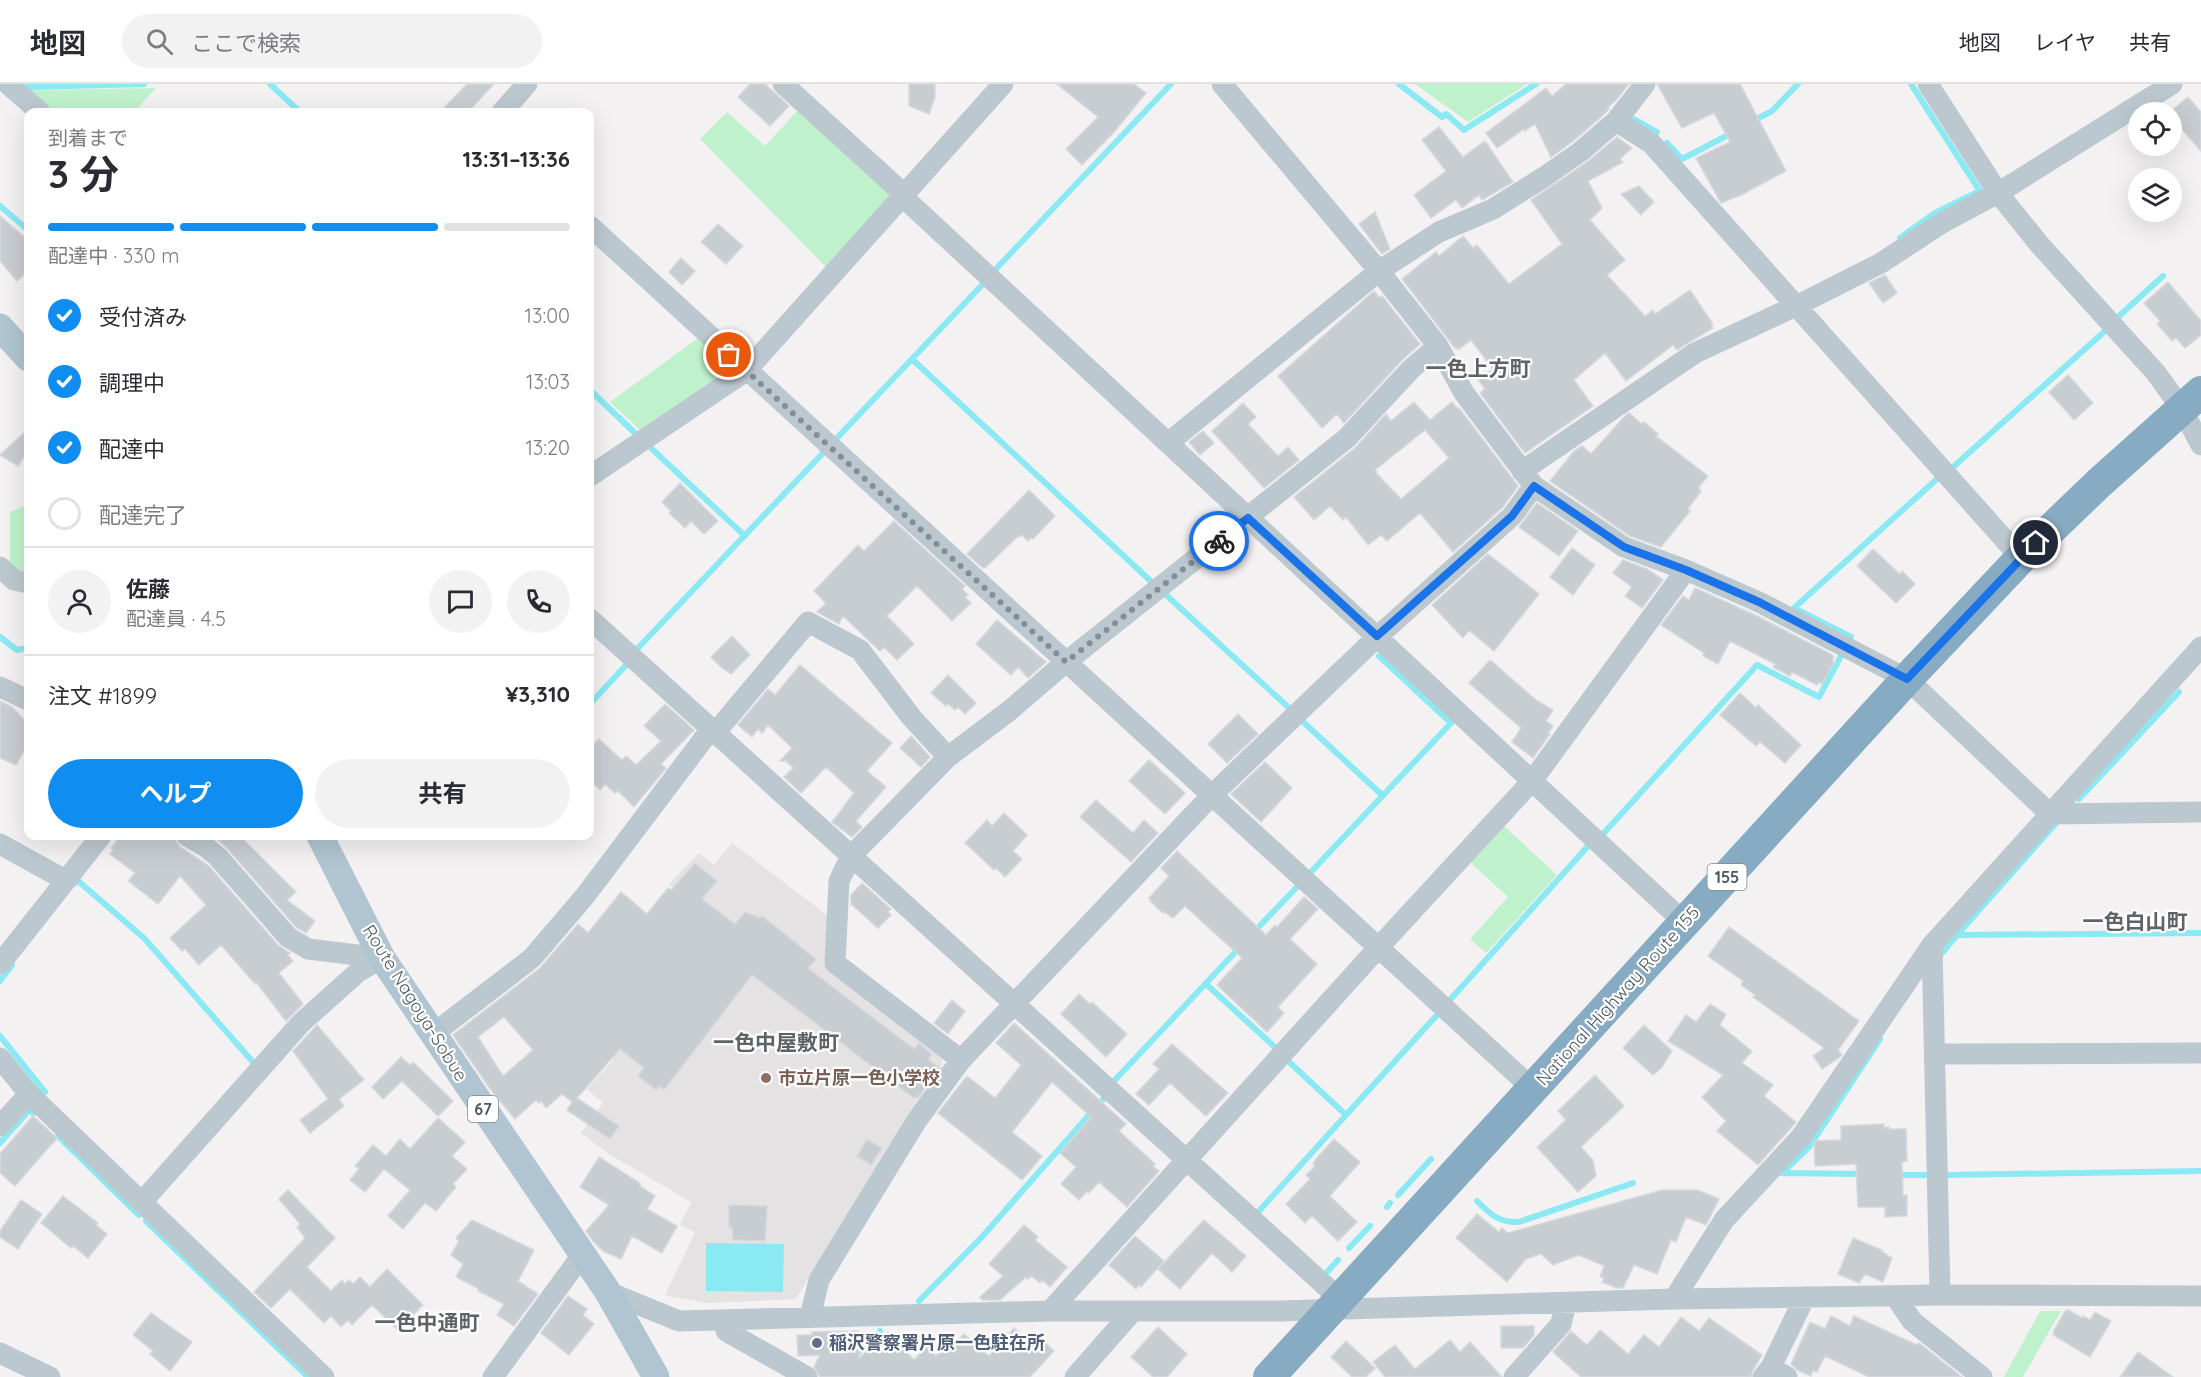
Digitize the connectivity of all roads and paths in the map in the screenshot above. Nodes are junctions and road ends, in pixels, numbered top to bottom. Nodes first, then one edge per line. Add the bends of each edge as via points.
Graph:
1 (8, 84) edge
2 (527, 84) edge
3 (783, 84) edge
4 (1003, 84) edge
5 (1222, 84) edge
6 (1646, 84) edge
7 (1928, 84) edge
8 (2172, 84) edge
9 (35, 108) edge
10 (506, 108) edge
11 (1616, 121) junction
12 (1998, 193) junction
13 (904, 196) junction
14 (594, 230) edge
15 (1379, 271) junction
16 (1796, 306) junction
17 (0, 327) edge
18 (1438, 346) junction
19 (24, 354) edge
20 (746, 371) junction
21 (2191, 401) edge
22 (1168, 443) junction
23 (2201, 445) edge
24 (594, 473) edge
25 (1528, 478) junction
26 (1248, 518) junction
27 (2021, 558) junction
28 (0, 567) edge
29 (1686, 570) junction
30 (24, 582) edge
31 (594, 623) edge
32 (1377, 636) junction
33 (2201, 647) edge
34 (1066, 662) junction
35 (1907, 679) junction
36 (0, 687) edge
37 (24, 698) edge
38 (713, 731) junction
39 (948, 757) junction
40 (1532, 781) junction
41 (1212, 795) junction
42 (2201, 812) edge
43 (2050, 814) junction
44 (98, 840) edge
45 (194, 840) edge
46 (322, 840) edge
47 (0, 844) edge
48 (851, 856) junction
49 (65, 880) junction
50 (1685, 923) junction
51 (1932, 945) junction
52 (1378, 948) junction
53 (382, 958) junction
54 (0, 964) edge
55 (1014, 1003) junction
56 (433, 1034) junction
57 (1935, 1053) junction
58 (2201, 1053) edge
59 (0, 1058) edge
60 (961, 1060) junction
61 (1533, 1089) junction
62 (29, 1094) junction
63 (0, 1126) edge
64 (1187, 1160) junction
65 (142, 1202) junction
66 (582, 1256) junction
67 (608, 1292) junction
68 (1940, 1295) junction
69 (1895, 1296) junction
70 (2201, 1296) edge
71 (1805, 1297) junction
72 (1674, 1299) junction
73 (1566, 1303) junction
74 (1336, 1305) junction
75 (1050, 1311) junction
76 (1133, 1311) junction
77 (810, 1317) junction
78 (723, 1320) junction
79 (0, 1353) edge
80 (1774, 1374) edge
81 (50, 1377) edge
82 (324, 1377) edge
83 (493, 1377) edge
84 (656, 1377) edge
85 (807, 1377) edge
86 (1075, 1377) edge
87 (1269, 1377) edge
88 (1514, 1377) edge
89 (1982, 1377) edge

1 - 9 street
2 - 10 street
3 - 13 street
4 - 13 street
5 - 15 street
6 - 11 street
7 - 12 street
8 - 12 street
11 - 15 street via 1580,152 1493,209 1439,232
11 - 16 street via 1651,143
12 - 16 street via 1942,223 1881,264
12 - 21 street via 2156,373
13 - 20 street
13 - 22 street
14 - 20 street
15 - 18 street
15 - 22 street
16 - 25 street via 1695,353
16 - 27 street
17 - 19 main road
18 - 25 street via 1464,393
18 - 26 street via 1411,369 1347,438
20 - 24 street
20 - 34 street
21 - 23 street
21 - 27 highway, National Highway Route 155 / 155
22 - 26 street
25 - 29 street via 1624,547
25 - 32 street via 1512,516
26 - 32 street
26 - 34 street
27 - 35 highway, National Highway Route 155 / 155
28 - 30 street via 14,580
29 - 35 street via 1759,602
29 - 40 street
31 - 38 street
32 - 40 street
32 - 41 street
33 - 43 street
34 - 39 street
34 - 41 street
35 - 43 street
35 - 50 highway, National Highway Route 155 / 155
36 - 37 street
38 - 39 street via 808,622 860,650 912,718
38 - 48 street
38 - 56 street via 532,958
39 - 48 street
40 - 50 street
40 - 52 street
41 - 52 street
41 - 55 street
42 - 43 street
43 - 51 street
44 - 49 street
45 - 53 street via 218,857 288,937 308,949
46 - 53 main road, Route Nagoya-Sobue / 67
47 - 49 street
48 - 55 street
48 - 60 street via 839,881 835,963
49 - 54 street
50 - 61 highway, National Highway Route 155 / 155
51 - 57 street
51 - 72 street via 1801,1137 1724,1220
52 - 61 street
52 - 64 street
53 - 56 main road, Route Nagoya-Sobue / 67
53 - 65 street via 358,972 301,1023
55 - 60 street
55 - 64 street
56 - 66 main road, Route Nagoya-Sobue / 67
57 - 58 street
57 - 68 street
59 - 62 street
60 - 77 street via 917,1119 819,1280
61 - 74 highway, National Highway Route 155 / 155
62 - 63 street
62 - 65 street
64 - 74 street
64 - 75 street
65 - 82 street
66 - 67 main road, Route Nagoya-Sobue / 67
66 - 83 street
67 - 78 street via 679,1322
67 - 84 main road, Route Nagoya-Sobue / 67
68 - 69 street
68 - 70 street
69 - 71 street
69 - 89 street via 1912,1321
71 - 72 street
71 - 80 street
72 - 73 street
73 - 74 street
73 - 88 street via 1561,1324
74 - 76 street
74 - 87 highway, National Highway Route 155 / 155
75 - 76 street
75 - 77 street
76 - 86 street
77 - 78 street
78 - 85 street via 726,1331
79 - 81 street

